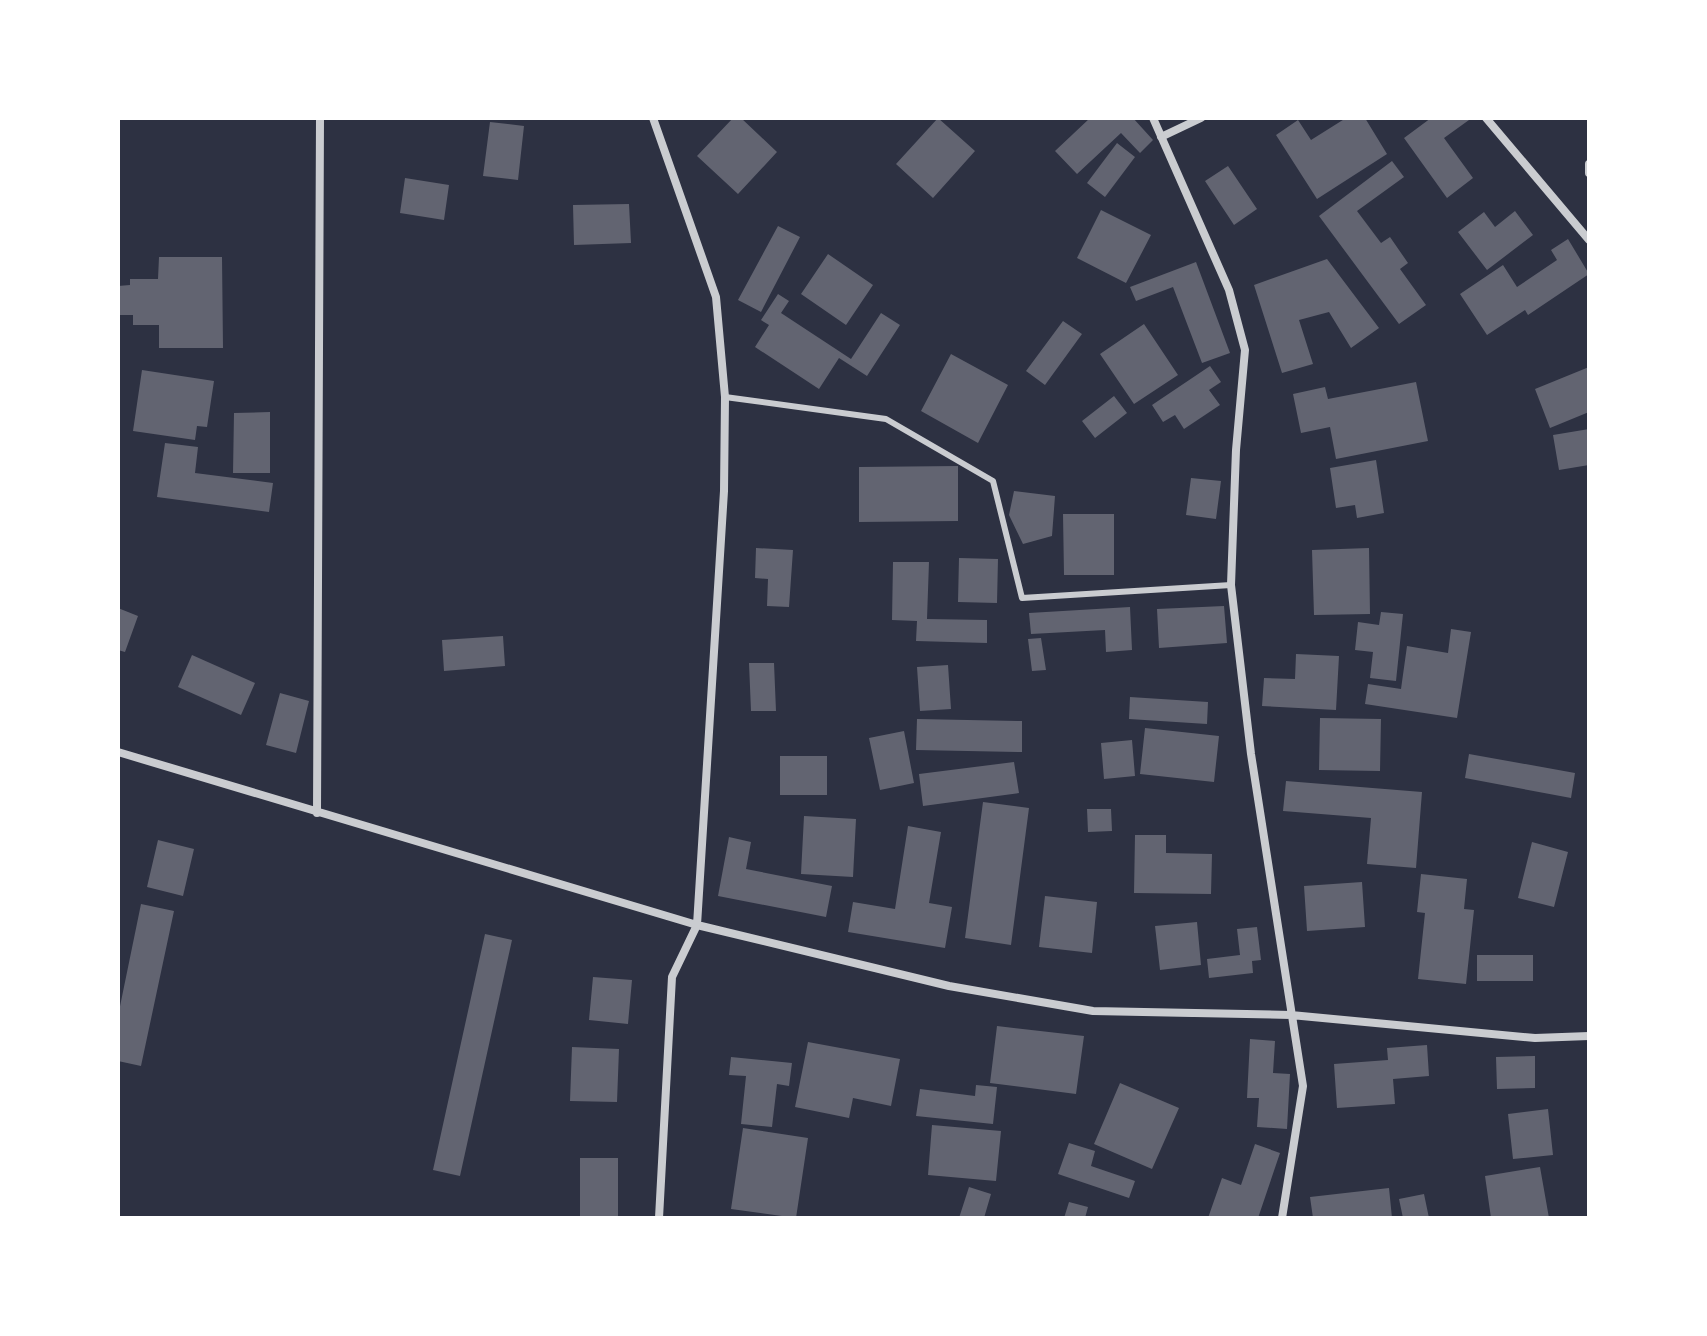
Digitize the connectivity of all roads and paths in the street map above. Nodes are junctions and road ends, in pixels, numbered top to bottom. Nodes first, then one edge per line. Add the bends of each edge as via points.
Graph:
1 (320, 118) edge
2 (653, 118) edge
3 (1153, 118) edge
4 (1201, 118) edge
5 (1486, 118) edge
6 (1161, 137) junction
7 (1589, 164) edge
8 (1589, 173) edge
9 (1589, 240) edge
10 (725, 397) junction
11 (1231, 585) junction
12 (118, 752) edge
13 (317, 813) junction
14 (697, 925) junction
15 (1291, 1015) junction
16 (1589, 1036) edge
17 (659, 1218) edge
18 (1282, 1218) edge

1 - 13 street
2 - 10 street via 716,297
3 - 6 street
4 - 6 street
5 - 9 street
6 - 11 street via 1229,290 1245,350
7 - 8 street
10 - 11 lane via 886,419 993,481 1022,598
10 - 14 street
11 - 15 street
12 - 13 street
13 - 14 street
14 - 15 street via 949,986 1093,1011
14 - 17 street via 672,977
15 - 16 street via 1535,1038
15 - 18 street via 1303,1086

